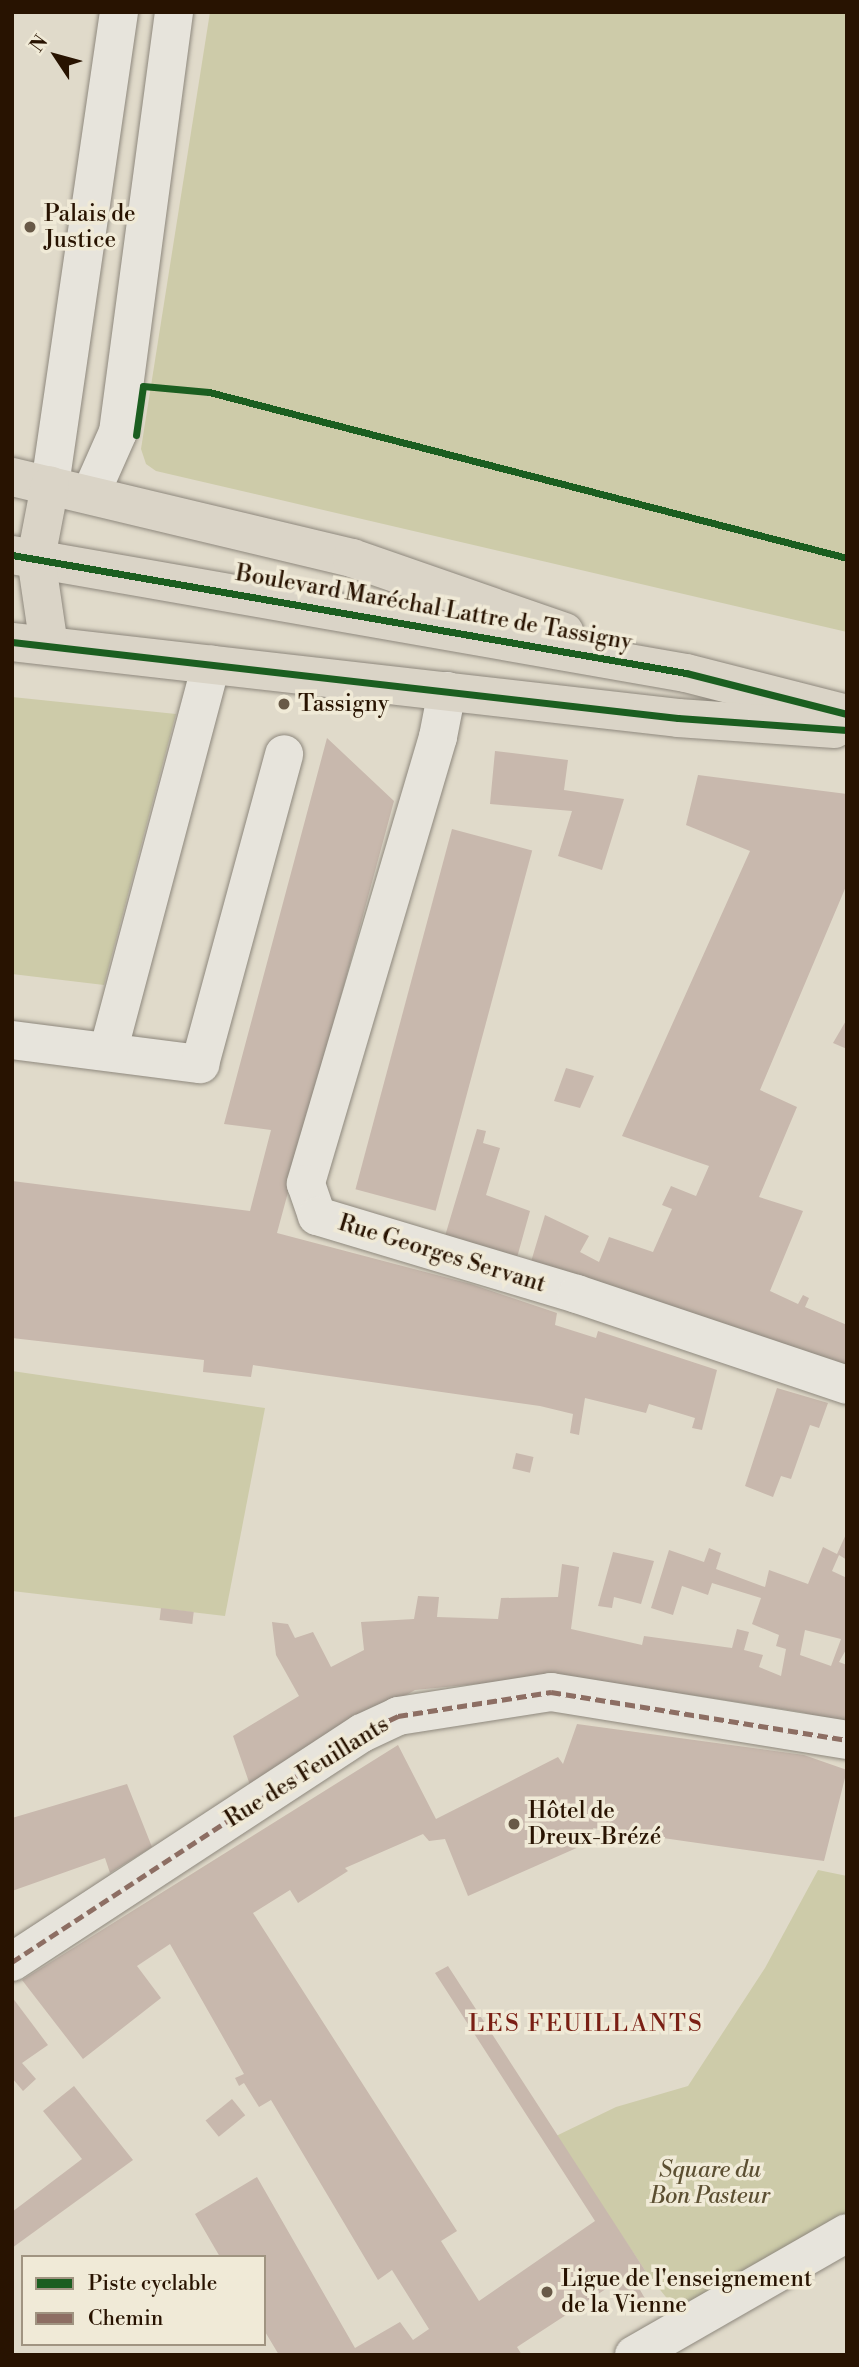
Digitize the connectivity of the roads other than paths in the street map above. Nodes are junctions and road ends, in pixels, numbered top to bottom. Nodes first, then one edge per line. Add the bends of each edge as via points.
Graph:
1 (118, 23) edge
2 (173, 24) edge
3 (12, 477) edge
4 (50, 485) junction
5 (91, 493) junction
6 (20, 561) edge
7 (427, 625) junction
8 (31, 644) edge
9 (211, 664) junction
10 (686, 673) junction
11 (447, 691) junction
12 (847, 714) edge
13 (847, 730) edge
14 (284, 754) dead end
15 (12, 1040) edge
16 (108, 1052) junction
17 (847, 1385) edge
18 (847, 1740) edge
19 (12, 1962) edge
20 (847, 2233) edge
21 (634, 2355) edge

1 - 2 street
1 - 4 street
2 - 5 street via 118,432
3 - 4 main road
4 - 5 main road
4 - 6 main road
5 - 6 main road
5 - 10 main road via 352,558
6 - 7 main road, Boulevard Maréchal Lattre de Tassigny
6 - 8 main road
7 - 10 main road, Boulevard Maréchal Lattre de Tassigny
7 - 11 main road via 448,643
8 - 9 main road
9 - 11 main road
9 - 16 street
10 - 12 main road, Boulevard Maréchal Lattre de Tassigny
11 - 13 main road via 678,718
11 - 17 street, Rue Georges Servant via 439,737 306,1184 317,1216 577,1294
14 - 16 street via 200,1065
15 - 16 street
18 - 19 street, Rue des Feuillants via 551,1692 398,1716 362,1733
20 - 21 street

